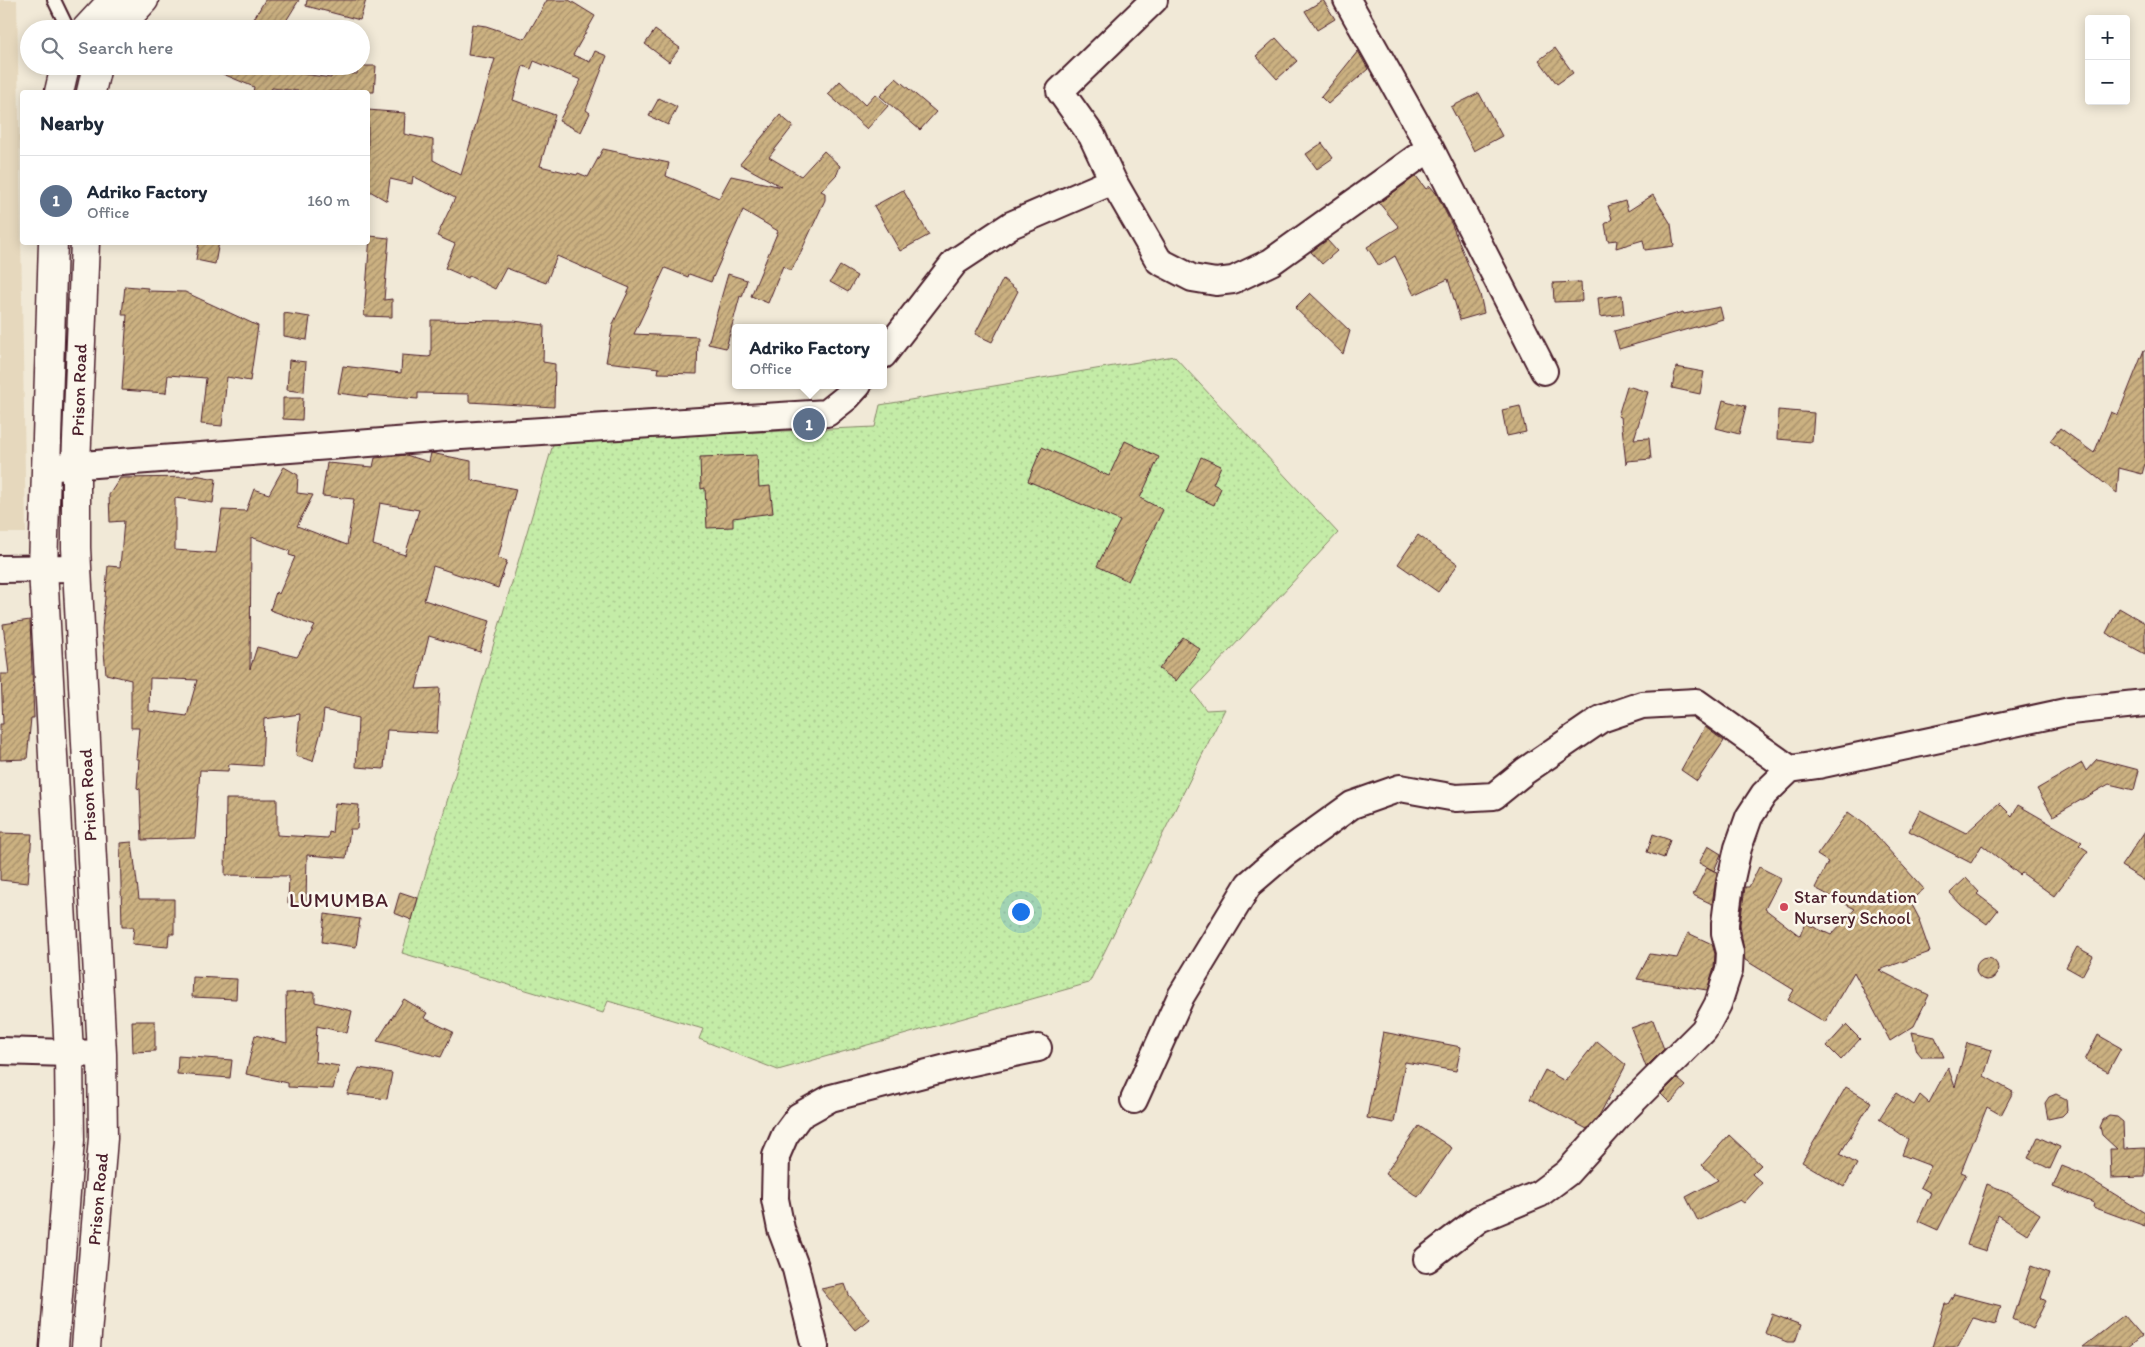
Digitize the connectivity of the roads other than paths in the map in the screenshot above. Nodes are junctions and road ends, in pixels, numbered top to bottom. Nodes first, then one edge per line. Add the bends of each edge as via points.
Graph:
1 (54, 0) edge
2 (113, 0) edge
3 (144, 0) edge
4 (1154, 0) edge
5 (1347, 0) edge
6 (64, 20) edge
7 (94, 20) edge
8 (125, 20) edge
9 (64, 75) edge
10 (96, 75) edge
11 (60, 90) edge
12 (92, 90) edge
13 (1430, 148) junction
14 (1113, 181) junction
15 (53, 245) edge
16 (85, 245) edge
17 (887, 350) edge
18 (1544, 371) dead end
19 (855, 389) edge
20 (76, 465) junction
21 (45, 468) junction
22 (76, 568) junction
23 (0, 569) edge
24 (43, 569) junction
25 (2145, 703) edge
26 (1790, 769) junction
27 (1038, 1048) dead end
28 (0, 1051) edge
29 (69, 1053) junction
30 (102, 1054) junction
31 (1134, 1100) dead end
32 (1427, 1259) dead end
33 (54, 1347) edge
34 (86, 1347) edge
35 (815, 1347) edge

1 - 6 lane
2 - 7 street
3 - 8 street
4 - 14 street via 1060,91 1092,136
5 - 13 street
9 - 11 street
10 - 12 street
13 - 14 street via 1271,262 1233,280 1216,282 1192,278 1159,261
13 - 18 street
14 - 17 street via 1010,225 955,262
15 - 21 street, Prison Road
16 - 20 street, Prison Road
19 - 20 street via 827,413
20 - 21 street
20 - 22 street, Prison Road
21 - 24 street, Prison Road
22 - 24 street
22 - 30 street, Prison Road
23 - 24 street
24 - 29 street, Prison Road
25 - 26 street via 2070,712
26 - 31 street via 1696,702 1642,704 1601,719 1494,796 1456,798 1400,788 1352,804 1249,884 1181,996
26 - 32 street via 1764,794 1749,817 1738,848 1725,923 1730,962 1718,1004 1704,1030 1621,1113 1567,1173 1538,1194 1479,1220
27 - 35 street via 831,1098 799,1116 785,1134 776,1156 775,1199
28 - 29 street
29 - 30 street
29 - 33 street, Prison Road via 70,1140
30 - 34 street, Prison Road via 103,1138

